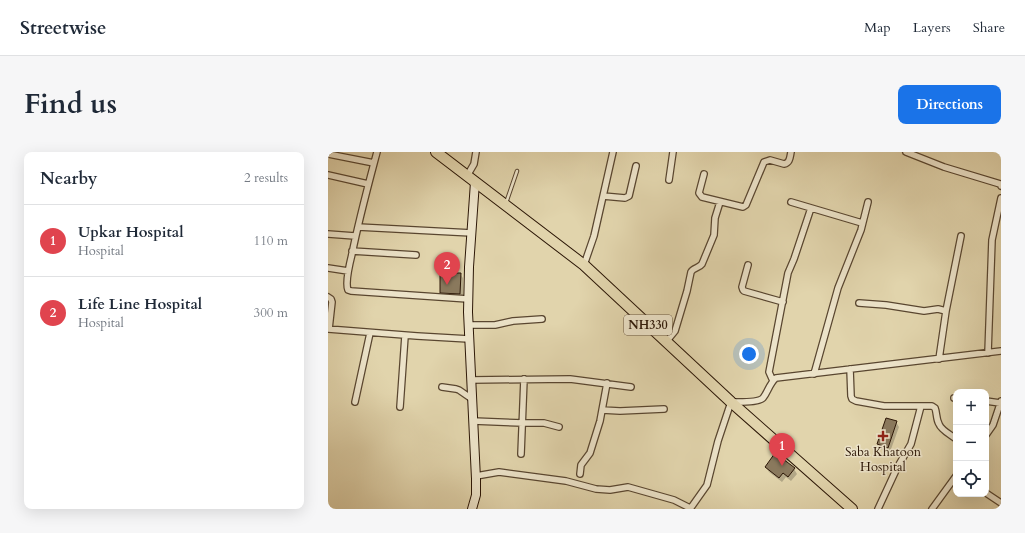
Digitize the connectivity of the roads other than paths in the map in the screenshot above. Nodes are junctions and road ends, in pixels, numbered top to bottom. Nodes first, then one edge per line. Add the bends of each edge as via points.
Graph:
1 (377, 152) edge
2 (436, 152) edge
3 (476, 152) edge
4 (613, 152) edge
5 (673, 152) edge
6 (791, 152) edge
7 (906, 152) edge
8 (328, 154) edge
9 (374, 163) junction
10 (636, 166) dead end
11 (516, 171) dead end
12 (704, 174) dead end
13 (328, 175) edge
14 (471, 179) junction
15 (669, 180) dead end
16 (368, 184) junction
17 (1001, 186) edge
18 (603, 196) junction
19 (1001, 198) edge
20 (720, 202) junction
21 (791, 202) dead end
22 (868, 202) dead end
23 (506, 206) junction
24 (811, 208) junction
25 (862, 223) junction
26 (358, 227) junction
27 (472, 233) junction
28 (328, 234) edge
29 (356, 236) junction
30 (960, 236) dead end
31 (352, 251) junction
32 (416, 255) dead end
33 (748, 265) dead end
34 (584, 266) junction
35 (328, 268) edge
36 (348, 271) junction
37 (328, 297) edge
38 (468, 299) junction
39 (783, 302) junction
40 (859, 303) dead end
41 (946, 311) junction
42 (542, 319) dead end
43 (468, 325) junction
44 (328, 329) edge
45 (370, 333) junction
46 (405, 336) junction
47 (469, 339) junction
48 (666, 342) junction
49 (1001, 351) edge
50 (988, 353) junction
51 (939, 359) junction
52 (850, 370) junction
53 (814, 374) junction
54 (524, 379) junction
55 (471, 380) junction
56 (772, 381) junction
57 (606, 383) junction
58 (442, 387) dead end
59 (631, 387) dead end
60 (472, 399) junction
61 (989, 401) edge
62 (355, 402) dead end
63 (731, 402) junction
64 (1001, 402) edge
65 (921, 406) junction
66 (400, 407) dead end
67 (664, 409) dead end
68 (602, 410) junction
69 (473, 421) junction
70 (523, 424) junction
71 (559, 427) dead end
72 (989, 431) edge
73 (953, 437) edge
74 (521, 454) dead end
75 (580, 474) dead end
76 (476, 476) junction
77 (953, 480) edge
78 (989, 495) edge
79 (1001, 503) edge
80 (690, 508) edge
81 (472, 509) edge
82 (852, 509) edge
83 (878, 509) edge
84 (932, 509) edge

1 - 9 street
2 - 14 highway, NH330
3 - 14 street
4 - 18 street
5 - 15 street
6 - 20 street via 787,164 770,160 764,162 746,205 741,207
7 - 17 street
8 - 9 street
9 - 16 street
10 - 18 street via 629,196
11 - 23 lane
12 - 20 street via 700,196
13 - 16 street
14 - 23 highway, NH330
14 - 27 street
16 - 26 street
18 - 34 street
19 - 50 street via 992,240
20 - 48 street via 715,218 714,235 702,264 691,272 675,331
21 - 24 street
22 - 25 street
23 - 34 highway, NH330
24 - 25 street
24 - 39 street via 789,269
25 - 53 street via 838,288
26 - 27 street
26 - 29 street
27 - 38 street
28 - 29 street
29 - 31 street
30 - 41 street
31 - 32 street
31 - 36 street
33 - 39 street via 742,286 744,292
34 - 48 highway, NH330
35 - 36 street
36 - 38 street via 346,287 351,291
37 - 44 street via 332,302
38 - 43 street
39 - 56 street via 769,372
40 - 41 street via 924,311
41 - 51 street
42 - 43 street via 495,325
43 - 47 street
44 - 45 street
45 - 46 street
45 - 62 street
46 - 47 street
46 - 66 street
47 - 55 street
48 - 63 highway, NH330
49 - 50 street
50 - 51 street
51 - 52 street
52 - 53 street
52 - 65 street via 852,399 884,406
53 - 56 street via 776,378
54 - 55 street
54 - 57 street via 570,379
54 - 70 street
55 - 60 street
56 - 63 street via 762,399
57 - 59 street
57 - 68 street
58 - 60 street via 459,390
60 - 69 street
61 - 64 street
63 - 80 street via 707,485
63 - 82 highway, NH330
64 - 72 street
65 - 73 street via 935,408 938,423
65 - 83 street via 911,444
67 - 68 street
68 - 75 street via 590,453 581,465
69 - 70 street
69 - 76 street
70 - 71 street via 544,423
70 - 74 street
76 - 80 street via 499,472 566,481 596,489 628,487 674,500
76 - 81 street via 476,495
77 - 84 street
78 - 79 street

